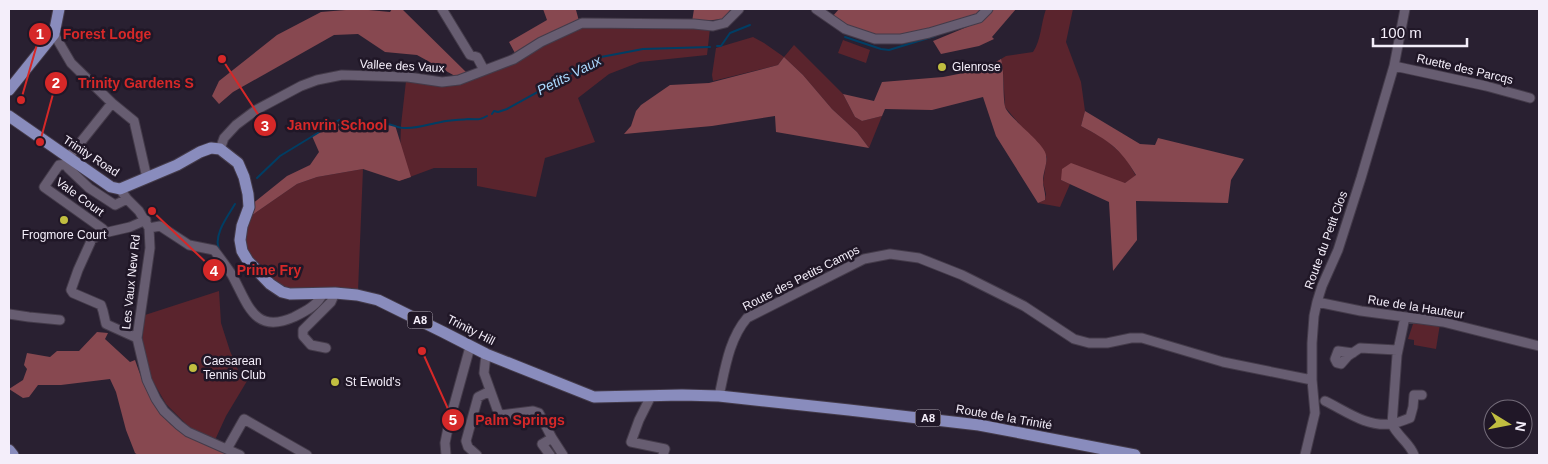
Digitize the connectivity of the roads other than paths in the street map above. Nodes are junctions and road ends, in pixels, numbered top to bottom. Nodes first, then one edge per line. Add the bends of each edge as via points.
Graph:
1 (59, 9) edge
2 (442, 9) edge
3 (739, 9) edge
4 (816, 9) edge
5 (988, 9) edge
6 (1405, 9) edge
7 (54, 34) junction
8 (1394, 66) junction
9 (484, 70) junction
10 (9, 90) edge
11 (1530, 98) dead end
12 (112, 103) junction
13 (9, 116) edge
14 (220, 149) junction
15 (69, 160) junction
16 (147, 178) junction
17 (123, 194) junction
18 (148, 224) junction
19 (104, 233) junction
20 (329, 293) junction
21 (1317, 302) junction
22 (9, 314) edge
23 (1405, 317) junction
24 (60, 320) dead end
25 (138, 338) junction
26 (1539, 346) edge
27 (470, 347) junction
28 (326, 348) dead end
29 (1398, 350) junction
30 (1353, 353) dead end
31 (486, 354) junction
32 (1312, 380) junction
33 (490, 391) junction
34 (1422, 395) dead end
35 (651, 396) junction
36 (719, 396) junction
37 (1325, 401) dead end
38 (1392, 424) junction
39 (552, 438) junction
40 (227, 449) junction
41 (9, 450) edge
42 (651, 451) edge
43 (13, 455) edge
44 (240, 455) edge
45 (307, 455) edge
46 (446, 455) edge
47 (477, 455) edge
48 (550, 455) edge
49 (563, 455) edge
50 (663, 455) edge
51 (1135, 455) edge
52 (1305, 455) edge
53 (1414, 455) edge

1 - 7 main road
2 - 9 street
3 - 9 street, Vallee des Vaux via 725,23 713,26 582,23 514,59
4 - 5 street via 845,29 875,39 901,39 979,18
6 - 8 street, Route du Petit Clos
7 - 10 main road
7 - 12 street via 71,62
8 - 11 street, Ruette des Parcqs
8 - 21 street, Route du Petit Clos via 1349,220
9 - 14 street, Vallee des Vaux via 459,80 442,82 408,77 342,75 317,80 256,110 236,125 224,138
12 - 15 street
12 - 16 street via 134,121
13 - 15 main road, Trinity Road
14 - 16 main road via 200,152
14 - 20 main road, Trinity Hill / A8 via 238,164 244,177 249,207 240,240 248,261 282,292 297,295
15 - 17 main road, Trinity Road
15 - 19 street, Vale Court via 59,165 44,187 103,229
16 - 17 main road
17 - 18 street, Trinity Road
18 - 19 street
18 - 20 street via 160,226 189,245 214,250 251,311 270,323 288,320 305,312
18 - 25 street, Les Vaux New Rd via 150,248
19 - 25 street via 92,239 71,290 101,306 106,324
20 - 27 main road, Trinity Hill / A8 via 378,300
20 - 28 street via 331,302 303,330 303,336 311,344
21 - 23 street, Rue de la Hauteur
21 - 32 street, Route du Petit Clos
22 - 24 street
23 - 26 street, Rue de la Hauteur via 1443,322
23 - 29 street
25 - 40 street, Les Vaux New Rd via 147,380 164,411 188,432
27 - 31 main road, Trinity Hill / A8
27 - 46 street via 449,424
29 - 30 street via 1360,348
29 - 38 street
31 - 33 street via 484,373
31 - 35 main road, Trinity Hill / A8 via 594,396
32 - 36 street, Route des Petits Camps via 1223,362 1142,338 1106,343 1074,339 1024,306 962,275 919,258 890,254 864,259 746,318 738,328
32 - 52 street, Route du Petit Clos via 1315,413
33 - 39 street via 501,415 539,413
33 - 47 street via 478,397 466,441
34 - 38 street via 1414,395 1410,418
35 - 36 main road, Trinity Hill / A8
35 - 42 street via 631,442
36 - 51 main road, Route de la Trinité / A8 via 979,425
37 - 38 street via 1372,423
38 - 53 street
39 - 48 street via 542,444
39 - 49 street
40 - 44 street, Les Vaux New Rd
40 - 45 street via 244,419
41 - 43 main road
42 - 50 street via 665,449

